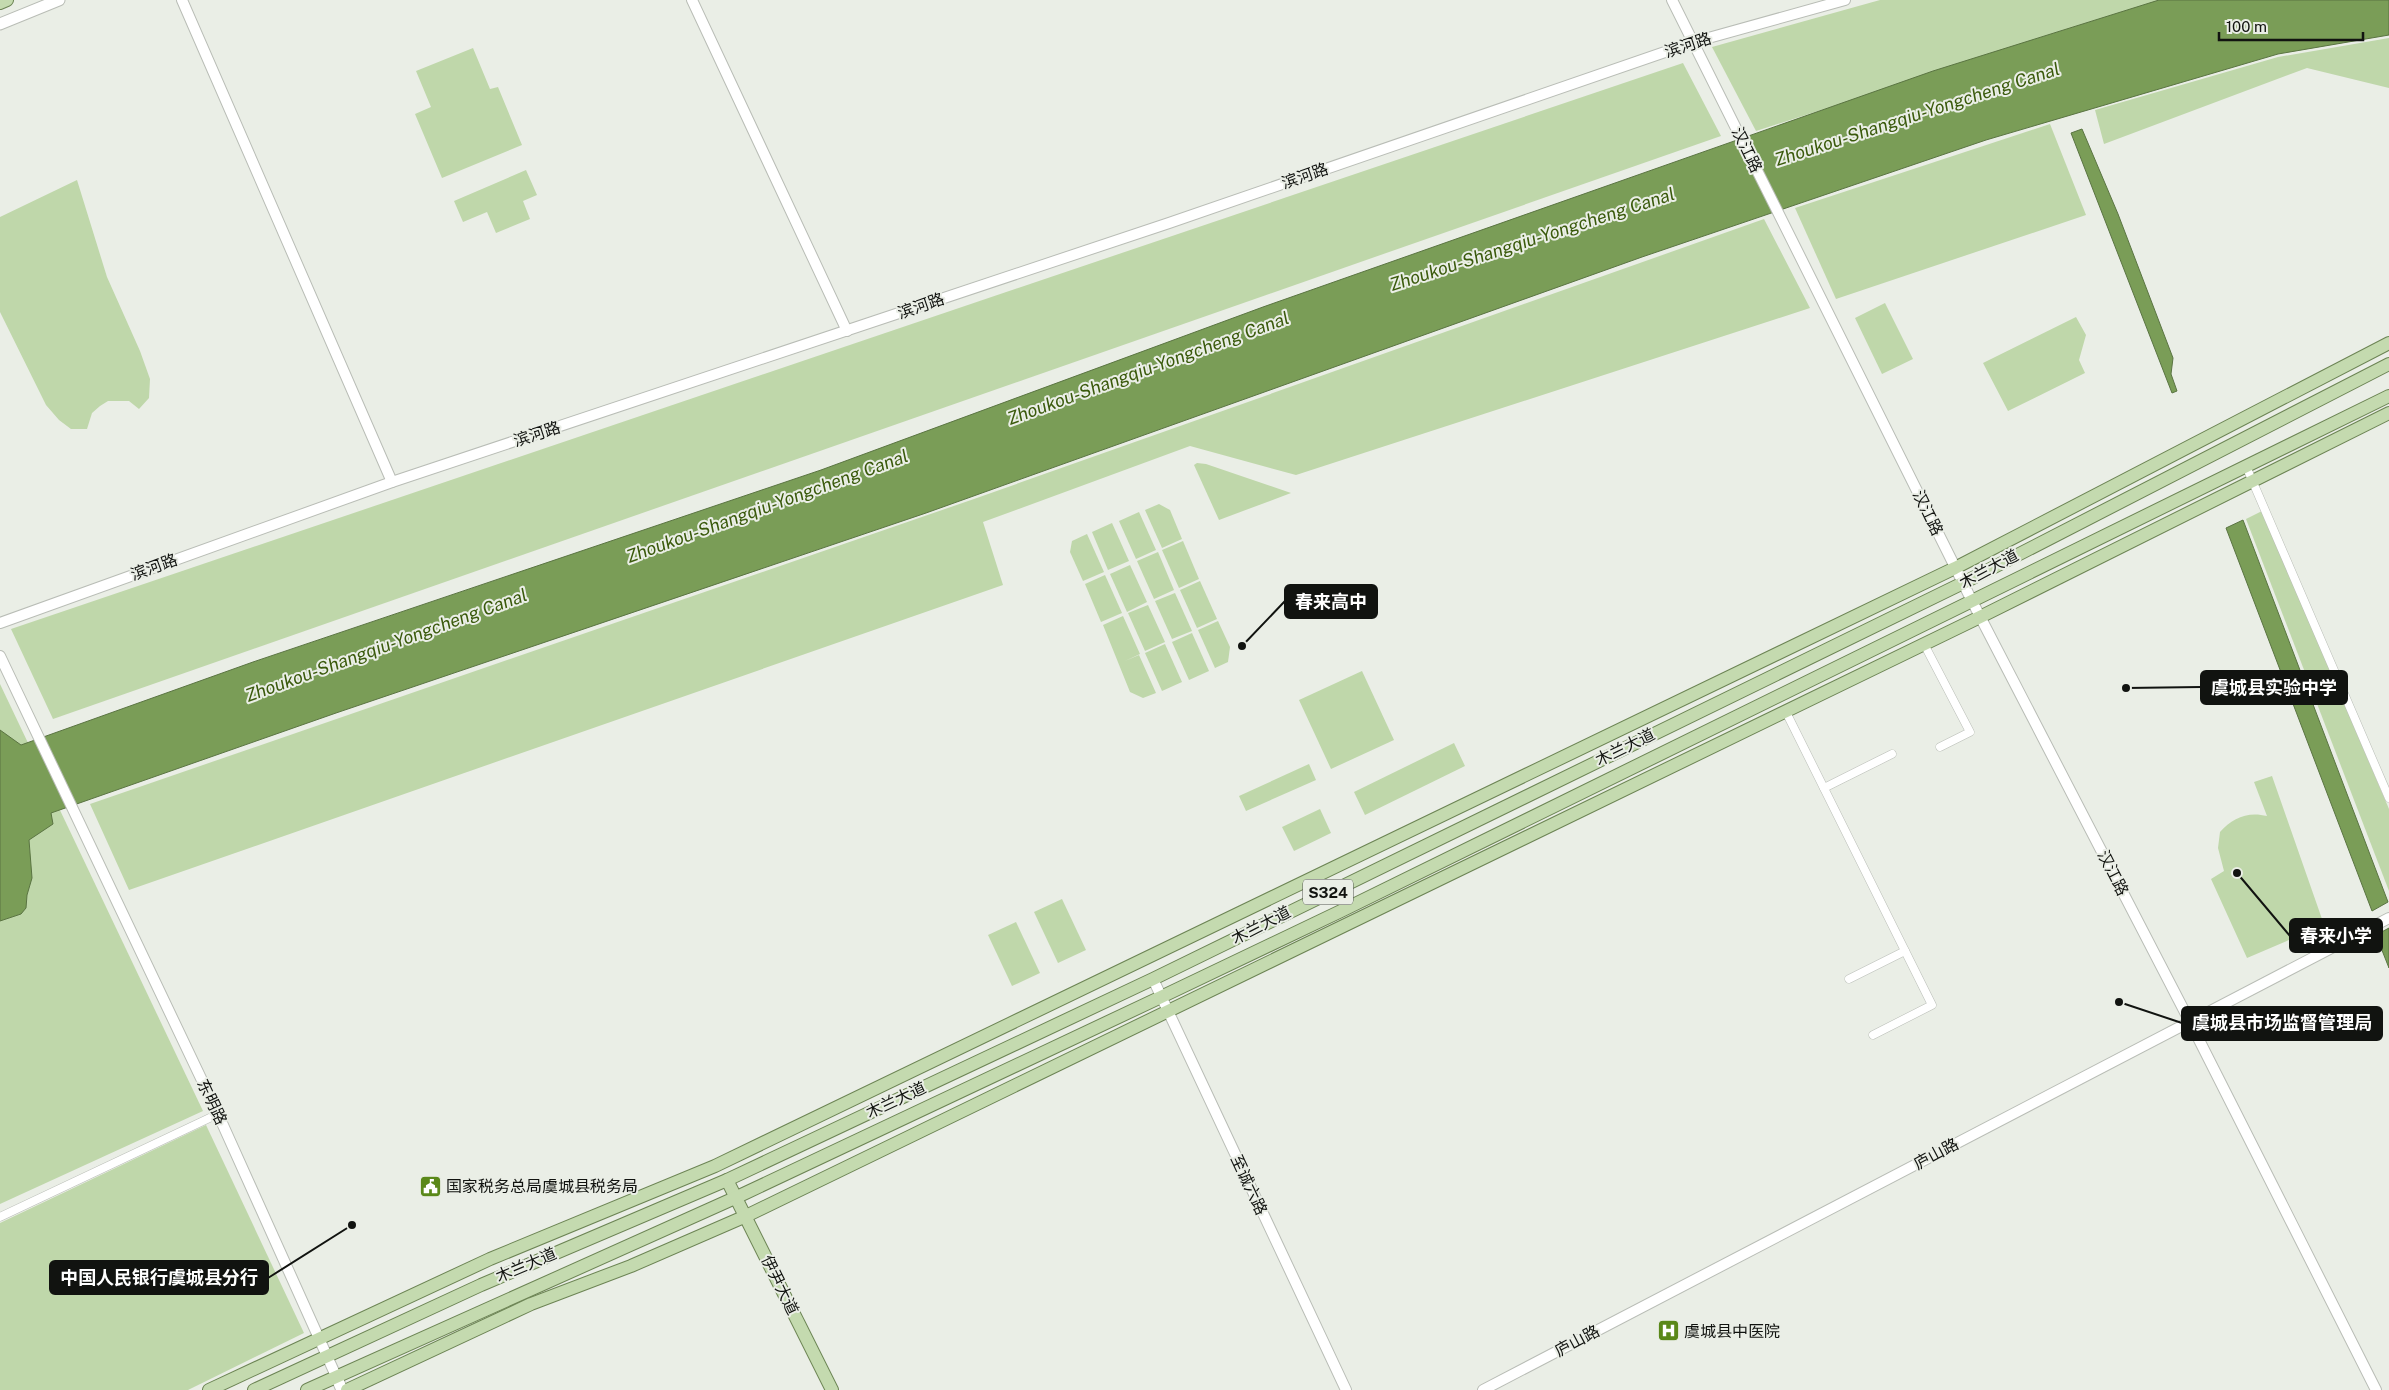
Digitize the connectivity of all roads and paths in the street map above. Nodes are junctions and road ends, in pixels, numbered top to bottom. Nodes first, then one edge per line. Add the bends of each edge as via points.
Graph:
1 (7, 0) edge
2 (59, 0) edge
3 (182, 0) edge
4 (692, 0) edge
5 (1672, 0) edge
6 (1845, 0) edge
7 (0, 3) edge
8 (0, 24) edge
9 (1694, 42) junction
10 (847, 331) junction
11 (2389, 343) edge
12 (2389, 364) edge
13 (2389, 396) edge
14 (2389, 413) edge
15 (2246, 466) junction
16 (392, 482) junction
17 (2253, 482) junction
18 (1955, 568) junction
19 (1963, 583) junction
20 (1972, 601) junction
21 (1980, 617) junction
22 (0, 623) edge
23 (1924, 644) junction
24 (0, 656) edge
25 (1786, 712) junction
26 (1940, 747) dead end
27 (1892, 754) dead end
28 (1824, 788) junction
29 (2389, 798) edge
30 (2389, 918) edge
31 (1905, 951) junction
32 (1153, 979) junction
33 (1849, 979) dead end
34 (1161, 997) junction
35 (1168, 1013) junction
36 (2190, 1022) junction
37 (1873, 1035) dead end
38 (218, 1114) junction
39 (727, 1180) junction
40 (737, 1197) junction
41 (746, 1216) junction
42 (0, 1217) edge
43 (320, 1337) junction
44 (328, 1354) junction
45 (336, 1376) junction
46 (210, 1390) edge
47 (254, 1390) edge
48 (307, 1390) edge
49 (342, 1390) edge
50 (347, 1390) edge
51 (832, 1390) edge
52 (1346, 1390) edge
53 (1483, 1390) edge
54 (2376, 1390) edge

1 - 7 main road
2 - 8 main road
3 - 16 street
4 - 10 street
5 - 9 street, 汉江路
6 - 9 street, 滨河路
9 - 10 street, 滨河路
9 - 18 street, 汉江路
10 - 16 street, 滨河路
11 - 18 main road
12 - 19 main road, 木兰大道 / S324
13 - 15 main road, 木兰大道 / S324
14 - 17 main road
15 - 17 street
15 - 20 main road, 木兰大道 / S324
16 - 22 street, 滨河路
17 - 21 main road
17 - 29 street
18 - 19 street, 汉江路
18 - 43 main road via 715,1166 490,1259
19 - 20 street, 汉江路
19 - 32 main road, 木兰大道 / S324
20 - 21 street, 汉江路
20 - 34 main road, 木兰大道 / S324
21 - 23 main road
21 - 36 street, 汉江路
23 - 25 main road
23 - 26 street via 1970,732
24 - 38 street, 东明路
25 - 28 street
25 - 35 main road
27 - 28 street
28 - 31 street
30 - 36 street, 庐山路
31 - 33 street
31 - 37 street via 1932,1005
32 - 34 street, 至诚六路
32 - 39 main road, 木兰大道 / S324
34 - 35 street, 至诚六路
34 - 40 main road, 木兰大道 / S324
35 - 41 main road
35 - 52 street, 至诚六路
36 - 53 street, 庐山路
36 - 54 street, 汉江路
38 - 42 street
38 - 43 street, 东明路
39 - 40 main road, 伊尹大道
39 - 44 main road, 木兰大道 / S324 via 481,1284
40 - 41 main road, 伊尹大道
40 - 45 main road, 木兰大道 / S324
41 - 50 main road via 631,1266 532,1304
41 - 51 main road, 伊尹大道
43 - 44 street, 东明路
43 - 46 main road
44 - 45 street, 东明路
44 - 47 main road, 木兰大道 / S324
45 - 48 main road, 木兰大道 / S324
45 - 49 main road, 东明路

